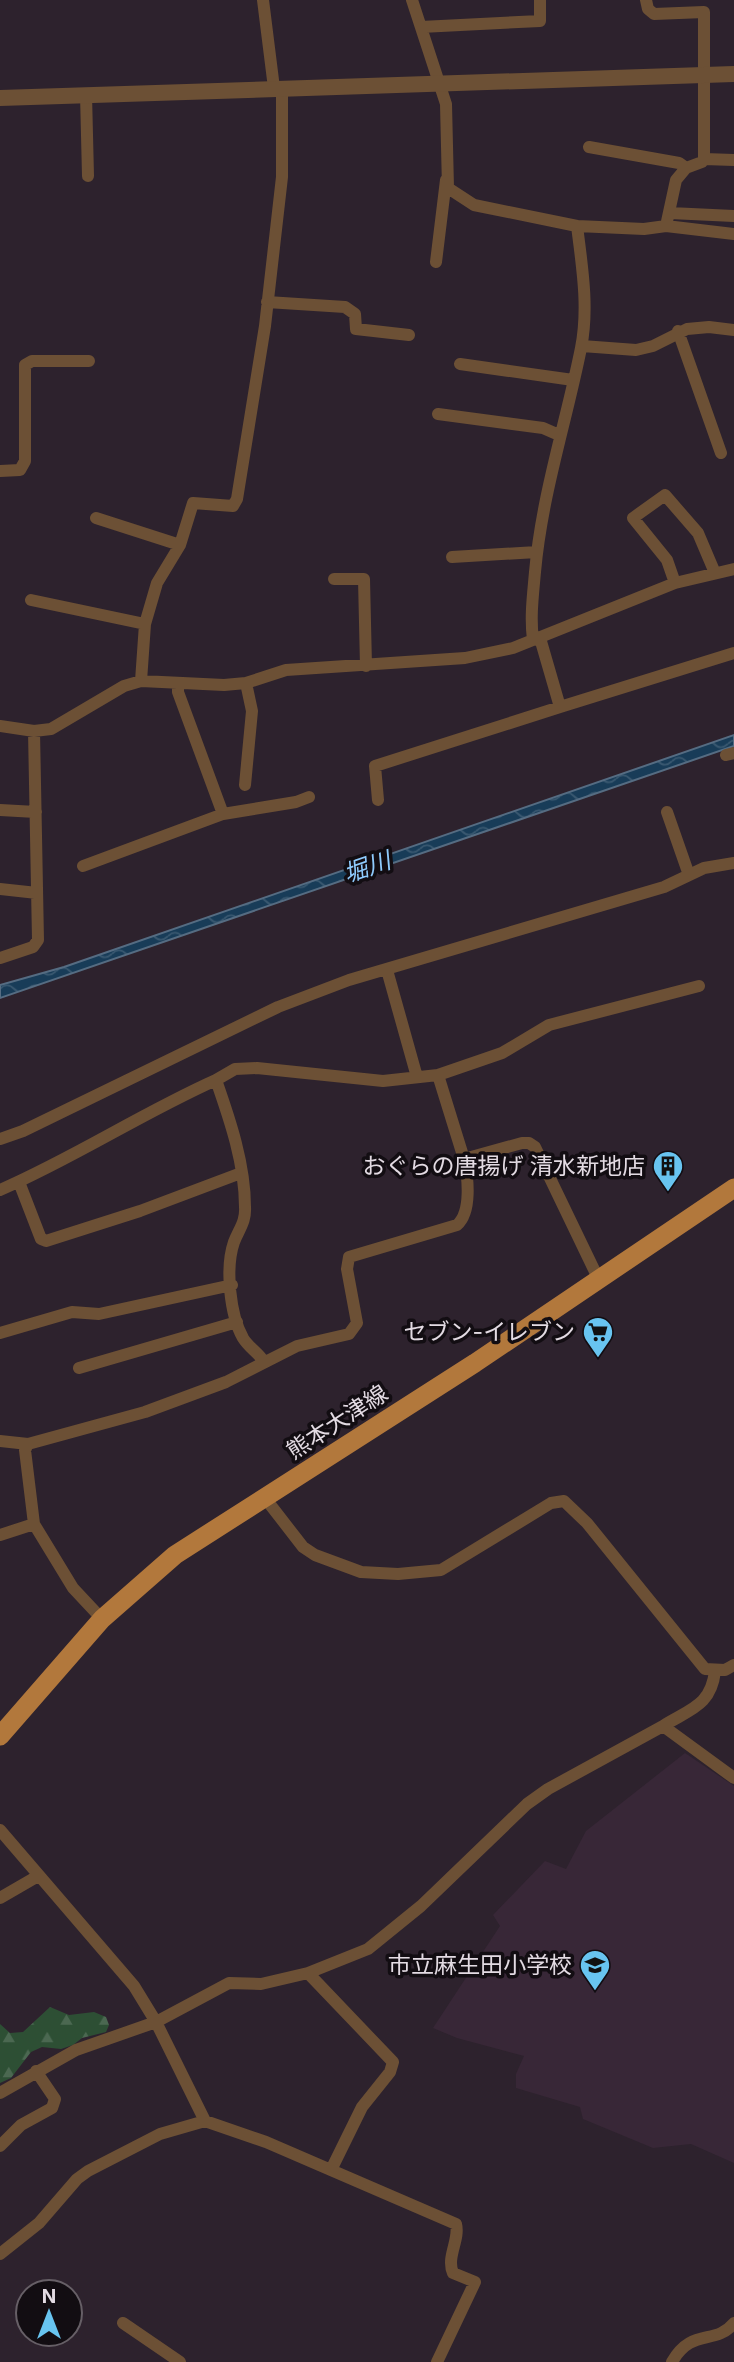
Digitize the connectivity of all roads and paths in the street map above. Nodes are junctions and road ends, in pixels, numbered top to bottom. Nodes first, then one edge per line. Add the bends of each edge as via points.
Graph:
1 (264, 0) edge
2 (412, 0) edge
3 (540, 0) edge
4 (646, 0) edge
5 (421, 27) junction
6 (734, 74) edge
7 (706, 75) junction
8 (438, 84) junction
9 (278, 88) junction
10 (86, 94) junction
11 (0, 98) edge
12 (589, 146) dead end
13 (704, 159) junction
14 (734, 160) edge
15 (686, 168) junction
16 (88, 176) dead end
17 (446, 180) junction
18 (670, 213) junction
19 (734, 216) edge
20 (577, 226) junction
21 (666, 226) junction
22 (734, 234) edge
23 (436, 262) dead end
24 (267, 302) junction
25 (734, 330) edge
26 (678, 331) junction
27 (409, 335) dead end
28 (582, 346) junction
29 (89, 361) dead end
30 (460, 364) dead end
31 (573, 380) junction
32 (438, 414) dead end
33 (559, 435) junction
34 (721, 453) dead end
35 (0, 471) edge
36 (96, 517) dead end
37 (180, 545) junction
38 (537, 552) junction
39 (452, 557) dead end
40 (734, 569) edge
41 (715, 573) junction
42 (334, 579) dead end
43 (675, 583) junction
44 (31, 600) dead end
45 (145, 624) junction
46 (537, 639) junction
47 (734, 653) edge
48 (366, 666) junction
49 (141, 681) junction
50 (246, 682) junction
51 (178, 683) junction
52 (561, 707) junction
53 (0, 726) edge
54 (34, 731) junction
55 (245, 785) dead end
56 (309, 797) dead end
57 (378, 800) dead end
58 (0, 810) edge
59 (36, 812) junction
60 (667, 812) dead end
61 (223, 814) junction
62 (734, 863) edge
63 (83, 866) dead end
64 (689, 875) junction
65 (0, 889) edge
66 (37, 893) junction
67 (0, 957) edge
68 (387, 970) junction
69 (699, 986) dead end
70 (438, 1075) junction
71 (417, 1077) junction
72 (216, 1080) junction
73 (0, 1139) edge
74 (464, 1159) junction
75 (241, 1172) junction
76 (19, 1182) junction
77 (734, 1188) edge
78 (0, 1190) edge
79 (599, 1280) junction
80 (232, 1284) junction
81 (237, 1322) junction
82 (0, 1333) edge
83 (264, 1362) junction
84 (79, 1368) dead end
85 (0, 1441) edge
86 (27, 1444) junction
87 (265, 1498) junction
88 (34, 1524) junction
89 (0, 1535) edge
90 (102, 1619) junction
91 (734, 1665) edge
92 (715, 1671) junction
93 (663, 1726) junction
94 (0, 1736) edge
95 (734, 1778) edge
96 (0, 1830) edge
97 (38, 1876) junction
98 (0, 1898) edge
99 (308, 1973) junction
100 (156, 2022) junction
101 (36, 2071) junction
102 (0, 2094) edge
103 (205, 2121) junction
104 (0, 2146) edge
105 (331, 2170) junction
106 (0, 2254) edge
107 (123, 2323) dead end
108 (734, 2323) edge
109 (180, 2362) edge
110 (437, 2362) edge
111 (672, 2362) edge

1 - 9 street
2 - 5 street
3 - 5 street via 540,21
4 - 7 street via 654,15 704,12
5 - 8 street
6 - 7 street
7 - 8 street
7 - 13 street
8 - 9 street
8 - 17 street via 448,124
9 - 10 street
9 - 24 street via 282,177
10 - 11 street
10 - 16 street
12 - 15 street via 680,163
13 - 14 street
13 - 15 street
15 - 18 street via 676,180
17 - 20 street via 454,194 474,205
17 - 23 street
18 - 19 street
18 - 21 street
20 - 21 street
20 - 28 street via 585,295
21 - 22 street
24 - 27 street via 345,307 355,314 356,330
24 - 37 street via 236,502 228,507 193,503
25 - 26 street
26 - 28 street via 636,350
26 - 34 street
28 - 31 street
29 - 35 street via 32,361 25,365 25,461 20,470
30 - 31 street
31 - 33 street
32 - 33 street via 542,428
33 - 38 street
36 - 37 street
37 - 45 street via 157,583
38 - 39 street
38 - 46 street via 530,621
40 - 41 street
41 - 43 street
41 - 43 street via 698,533 665,495 633,518 667,560
42 - 48 street via 364,579
43 - 46 street
44 - 45 street
45 - 49 street
46 - 48 street via 465,658
46 - 52 street
47 - 52 street
48 - 50 street via 286,670
49 - 51 street
49 - 54 street via 124,686 51,729
50 - 51 street
50 - 55 street via 252,711
51 - 61 street
52 - 57 street via 375,766
53 - 54 street
54 - 59 street
56 - 61 street
58 - 59 street
59 - 66 street
60 - 64 street
61 - 63 street
62 - 64 street
64 - 68 street via 607,905
65 - 66 street
66 - 67 street via 38,940 33,947
68 - 71 street
68 - 73 street via 278,1007
69 - 70 street via 549,1025 502,1053
70 - 71 street
70 - 74 street
71 - 72 street via 383,1081 257,1068 235,1069
72 - 75 street via 231,1121
72 - 76 street
74 - 79 street via 522,1143 535,1147
74 - 83 street via 467,1180 462,1221 349,1257 357,1323 354,1331 298,1346
75 - 76 street via 46,1241
75 - 80 street via 244,1225 234,1243
76 - 78 street
77 - 79 main road, 熊本大津線
79 - 87 main road, 熊本大津線
80 - 81 street
80 - 82 street via 99,1314 72,1312
81 - 83 street via 246,1342
81 - 84 street
83 - 86 street via 226,1382 145,1412
85 - 86 street
86 - 88 street
87 - 90 main road, 熊本大津線 via 175,1555
87 - 92 street via 303,1547 315,1555 360,1572 398,1574 441,1570 551,1503 564,1501 587,1522 705,1669
88 - 89 street
88 - 90 street via 73,1587
90 - 94 main road, 熊本大津線
91 - 92 street
92 - 93 street via 713,1692
93 - 95 street
93 - 99 street via 527,1804 421,1906 368,1949
96 - 97 street
97 - 98 street
97 - 100 street via 134,1986
99 - 100 street via 261,1984 229,1983
99 - 105 street via 393,2062 362,2107
100 - 101 street via 76,2050
100 - 103 street
101 - 102 street
101 - 104 street via 55,2099 52,2108 22,2124
103 - 105 street
103 - 106 street via 160,2134 88,2171 39,2223
105 - 110 street via 456,2224 450,2266 453,2273 475,2282
107 - 109 street
108 - 111 street via 719,2334 689,2341

